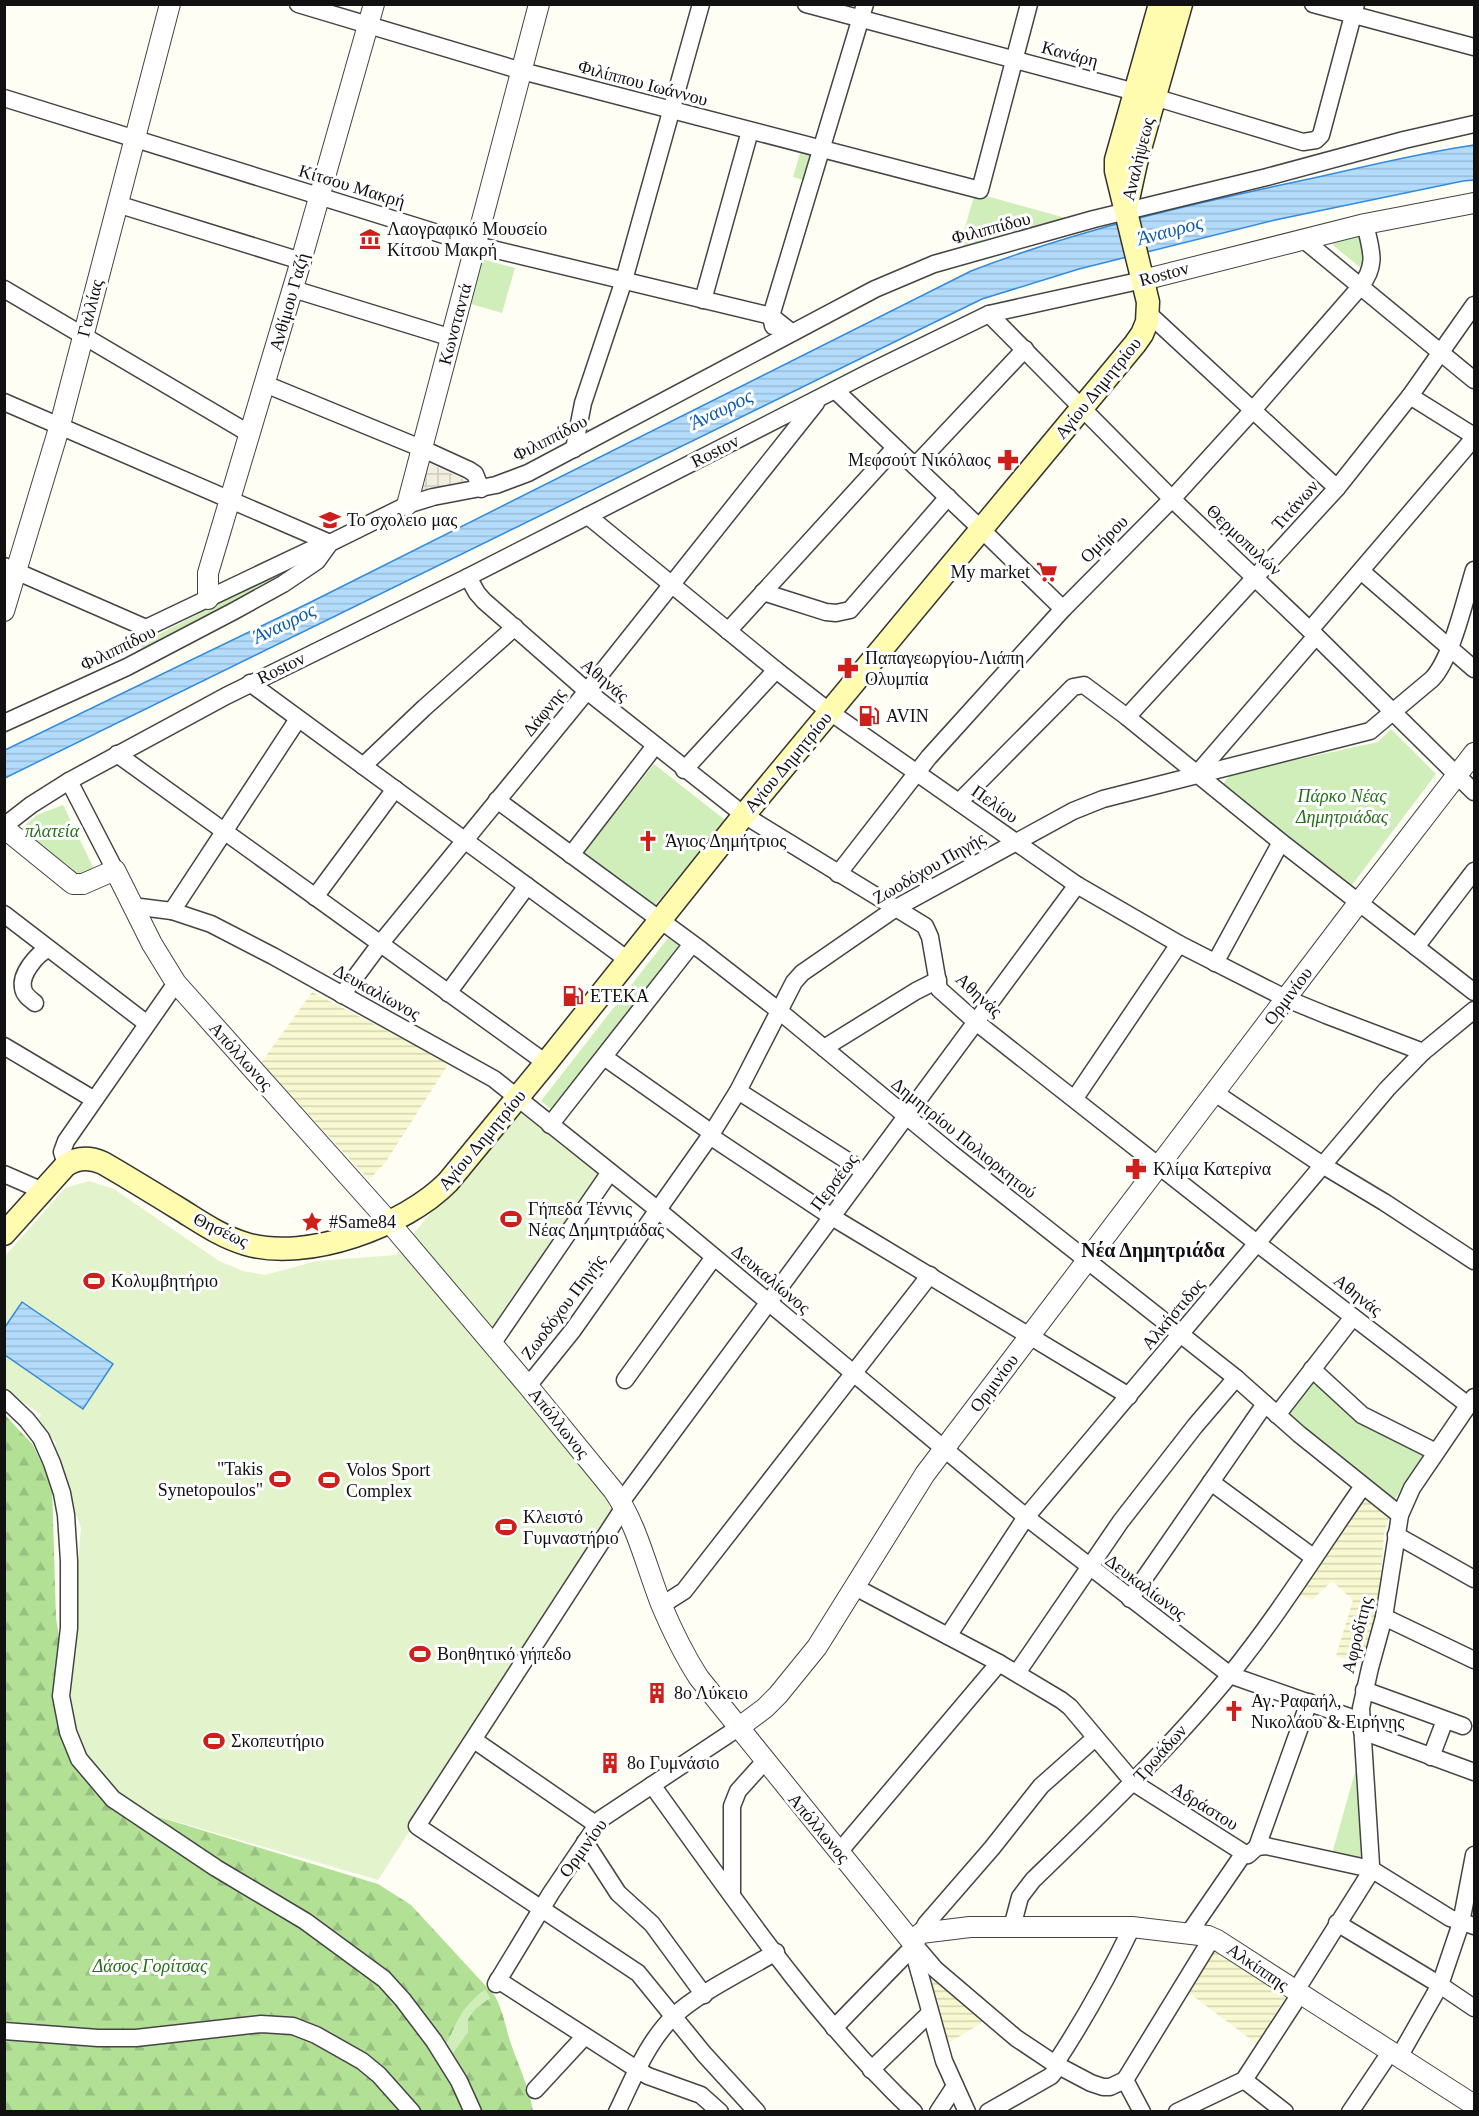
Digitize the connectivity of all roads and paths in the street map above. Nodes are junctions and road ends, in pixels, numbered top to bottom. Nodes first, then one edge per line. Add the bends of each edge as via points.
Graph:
1 (170, 4) edge
2 (298, 4) edge
3 (374, 4) edge
4 (539, 4) edge
5 (701, 4) edge
6 (806, 4) edge
7 (1029, 4) edge
8 (1160, 4) edge
9 (1181, 4) edge
10 (1313, 4) edge
11 (1354, 10) edge
12 (863, 12) edge
13 (368, 25) junction
14 (1474, 47) edge
15 (1014, 59) junction
16 (522, 71) junction
17 (1144, 95) junction
18 (4, 98) edge
19 (672, 111) junction
20 (1474, 124) edge
21 (750, 131) junction
22 (134, 138) junction
23 (821, 150) junction
24 (320, 196) junction
25 (1474, 203) edge
26 (117, 204) junction
27 (1126, 213) junction
28 (1365, 224) junction
29 (1304, 240) junction
30 (476, 245) junction
31 (301, 261) junction
32 (1143, 277) junction
33 (624, 280) junction
34 (1360, 288) junction
35 (293, 289) junction
36 (4, 290) edge
37 (703, 300) junction
38 (1474, 305) edge
39 (989, 314) junction
40 (1149, 314) junction
41 (771, 316) junction
42 (791, 332) junction
43 (84, 335) junction
44 (452, 338) junction
45 (775, 341) junction
46 (1025, 349) junction
47 (1441, 353) junction
48 (1474, 380) edge
49 (265, 384) junction
50 (828, 394) junction
51 (1410, 396) junction
52 (4, 402) edge
53 (1083, 408) junction
54 (1252, 411) junction
55 (60, 425) junction
56 (250, 434) junction
57 (1474, 437) edge
58 (895, 448) junction
59 (423, 449) junction
60 (574, 449) junction
61 (915, 466) junction
62 (1337, 488) junction
63 (481, 489) junction
64 (948, 497) junction
65 (1172, 499) junction
66 (230, 500) junction
67 (407, 504) junction
68 (588, 516) junction
69 (981, 529) junction
70 (330, 543) junction
71 (11, 569) edge
72 (1474, 570) edge
73 (1361, 571) junction
74 (468, 577) junction
75 (1256, 578) junction
76 (671, 585) junction
77 (763, 592) junction
78 (208, 599) junction
79 (1063, 609) junction
80 (4, 610) edge
81 (514, 627) junction
82 (728, 631) junction
83 (1313, 633) junction
84 (1449, 647) junction
85 (1474, 669) edge
86 (776, 670) junction
87 (250, 684) junction
88 (587, 691) junction
89 (830, 712) junction
90 (1393, 713) junction
91 (1126, 717) junction
92 (298, 718) junction
93 (4, 723) edge
94 (654, 747) junction
95 (1474, 753) edge
96 (117, 754) junction
97 (363, 766) junction
98 (684, 770) junction
99 (916, 773) junction
100 (1196, 774) junction
101 (1457, 775) junction
102 (69, 781) junction
103 (395, 789) junction
104 (1474, 792) edge
105 (497, 800) junction
106 (959, 802) junction
107 (744, 815) junction
108 (4, 827) edge
109 (224, 831) junction
110 (464, 840) junction
111 (1015, 842) junction
112 (1281, 842) junction
113 (571, 855) junction
114 (115, 870) junction
115 (1474, 871) edge
116 (838, 874) junction
117 (1077, 885) junction
118 (527, 886) junction
119 (315, 897) junction
120 (1359, 902) junction
121 (132, 906) junction
122 (896, 908) junction
123 (172, 911) junction
124 (4, 914) edge
125 (660, 921) junction
126 (380, 944) junction
127 (692, 944) junction
128 (1179, 944) junction
129 (1416, 947) junction
130 (48, 949) junction
131 (628, 960) junction
132 (1215, 963) junction
133 (938, 980) junction
134 (176, 983) junction
135 (1474, 992) edge
136 (448, 993) junction
137 (342, 995) junction
138 (1287, 999) junction
139 (35, 1003) dead end
140 (778, 1010) junction
141 (1474, 1010) edge
142 (976, 1022) junction
143 (146, 1023) junction
144 (4, 1046) edge
145 (824, 1048) junction
146 (1423, 1052) junction
147 (604, 1057) junction
148 (546, 1063) junction
149 (738, 1091) junction
150 (1215, 1093) junction
151 (517, 1098) junction
152 (1075, 1098) junction
153 (93, 1099) junction
154 (906, 1117) junction
155 (550, 1125) junction
156 (711, 1135) junction
157 (66, 1165) junction
158 (1159, 1165) junction
159 (1324, 1166) junction
160 (610, 1172) junction
161 (865, 1172) junction
162 (4, 1174) edge
163 (42, 1191) junction
164 (658, 1210) junction
165 (832, 1216) junction
166 (390, 1223) junction
167 (5, 1232) edge
168 (1258, 1244) junction
169 (714, 1257) junction
170 (1086, 1261) junction
171 (1474, 1261) edge
172 (930, 1275) junction
173 (769, 1303) junction
174 (1353, 1317) junction
175 (1181, 1335) junction
176 (1030, 1336) junction
177 (492, 1344) junction
178 (1312, 1369) junction
179 (854, 1373) junction
180 (1236, 1378) junction
181 (625, 1380) dead end
182 (528, 1386) junction
183 (1130, 1396) junction
184 (4, 1398) edge
185 (1471, 1401) edge
186 (1271, 1409) junction
187 (944, 1449) junction
188 (1437, 1452) junction
189 (1211, 1482) junction
190 (1363, 1486) junction
191 (623, 1504) junction
192 (1400, 1515) junction
193 (1026, 1517) junction
194 (1396, 1535) junction
195 (1313, 1557) junction
196 (1089, 1568) junction
197 (1474, 1580) edge
198 (855, 1587) junction
199 (1130, 1599) junction
200 (662, 1605) junction
201 (1384, 1617) junction
202 (948, 1636) junction
203 (1474, 1660) edge
204 (999, 1663) junction
205 (1017, 1674) junction
206 (1230, 1675) junction
207 (1364, 1690) junction
208 (1309, 1702) junction
209 (1445, 1720) junction
210 (1362, 1726) junction
211 (1463, 1726) dead end
212 (738, 1728) junction
213 (1095, 1738) junction
214 (474, 1740) junction
215 (1431, 1757) junction
216 (765, 1762) junction
217 (1474, 1772) edge
218 (1134, 1783) junction
219 (652, 1785) junction
220 (597, 1825) junction
221 (585, 1842) junction
222 (1250, 1850) junction
223 (839, 1852) junction
224 (1474, 1855) edge
225 (1371, 1869) junction
226 (732, 1895) junction
227 (541, 1909) junction
228 (1337, 1923) junction
229 (1468, 1924) edge
230 (1012, 1927) junction
231 (1131, 1927) junction
232 (1189, 1933) junction
233 (1212, 1938) junction
234 (915, 1941) junction
235 (776, 1952) junction
236 (1440, 1985) junction
237 (1298, 1993) junction
238 (704, 1995) junction
239 (1474, 2008) edge
240 (930, 2013) junction
241 (674, 2016) junction
242 (834, 2028) junction
243 (4, 2031) edge
244 (584, 2037) junction
245 (1395, 2054) junction
246 (1057, 2065) junction
247 (638, 2070) junction
248 (871, 2070) junction
249 (1125, 2080) junction
250 (1244, 2080) junction
251 (955, 2086) junction
252 (535, 2090) dead end
253 (1474, 2105) edge
254 (1181, 2111) edge
255 (412, 2112) edge
256 (473, 2112) edge
257 (617, 2112) edge
258 (720, 2112) edge
259 (757, 2112) edge
260 (914, 2112) edge
261 (938, 2112) edge
262 (968, 2112) edge
263 (988, 2112) edge
264 (1142, 2112) edge
265 (1285, 2112) edge
266 (1350, 2112) edge

1 - 22 street, Γαλλίας
2 - 13 street, Φιλίππου Ιωάννου
3 - 13 street, Ανθίμου Γαζή
4 - 16 street, Κωνσταντά
5 - 19 street
6 - 12 street, Κανάρη
7 - 15 street
8 - 17 main road, Αναλήψεως
9 - 17 main road, Αναλήψεως
10 - 11 street
11 - 14 street
11 - 17 street, Κανάρη via 1316,140 1303,142
12 - 15 street, Κανάρη
12 - 23 street
13 - 16 street, Φιλίππου Ιωάννου
13 - 24 street, Ανθίμου Γαζή
15 - 17 street, Κανάρη
15 - 23 street, Φιλίππου Ιωάννου via 980,190
16 - 19 street, Φιλίππου Ιωάννου
16 - 30 street, Κωνσταντά
17 - 27 main road, Αναλήψεως
18 - 22 street, Κίτσου Μακρή
19 - 21 street, Φιλίππου Ιωάννου
19 - 33 street
20 - 27 street, Φιλιππίδου
21 - 23 street, Φιλίππου Ιωάννου
21 - 37 street
22 - 24 street, Κίτσου Μακρή
22 - 26 street, Γαλλίας
23 - 41 street
24 - 30 street, Κίτσου Μακρή
24 - 31 street, Ανθίμου Γαζή
25 - 28 street, Rostov
26 - 31 street
26 - 43 street, Γαλλίας
27 - 32 main road, Αγίου Δημητρίου
27 - 42 street, Φιλιππίδου via 934,264
28 - 29 street, Rostov
28 - 34 street, Ομήρου via 1372,264
29 - 32 street, Rostov
29 - 34 street
30 - 33 street, Κίτσου Μακρή
30 - 44 street, Κωνσταντά
31 - 35 street, Ανθίμου Γαζή
32 - 39 street, Rostov
32 - 40 main road, Αγίου Δημητρίου
33 - 37 street, Κίτσου Μακρή
33 - 60 street via 583,404
34 - 47 street
34 - 54 street, Ομήρου
35 - 44 street
35 - 49 street, Ανθίμου Γαζή
36 - 43 street
37 - 41 street, Κίτσου Μακρή
38 - 47 street, Τιτάνων
39 - 46 street, Θερμοπυλών
39 - 50 street, Rostov
40 - 53 main road, Αγίου Δημητρίου via 1142,334
40 - 54 street
41 - 42 street, Κίτσου Μακρή
41 - 45 street
42 - 45 street, Φιλιππίδου
43 - 55 street, Γαλλίας
43 - 56 street
44 - 59 street, Κωνσταντά
45 - 60 street, Φιλιππίδου
46 - 53 street, Θερμοπυλών
46 - 61 street
47 - 48 street
47 - 51 street, Τιτάνων
49 - 56 street, Ανθίμου Γαζή
49 - 59 street
50 - 58 street
50 - 68 street, Rostov
50 - 76 street, Δάφνης
51 - 57 street
51 - 62 street, Τιτάνων
52 - 55 street
53 - 65 street, Θερμοπυλών
53 - 69 main road, Αγίου Δημητρίου
54 - 62 street
54 - 65 street, Ομήρου
55 - 66 street
55 - 71 street, Γαλλίας
56 - 66 street, Ανθίμου Γαζή
57 - 73 street
58 - 61 street
58 - 77 street
59 - 63 street via 475,474
59 - 67 street, Κωνσταντά
60 - 63 street, Φιλιππίδου via 528,473
61 - 64 street
62 - 75 street, Τιτάνων
63 - 67 street, Φιλιππίδου
64 - 69 street
64 - 77 street via 850,610 826,612
65 - 75 street, Θερμοπυλών
65 - 79 street, Ομήρου
66 - 70 street
66 - 78 street, Ανθίμου Γαζή via 208,573
67 - 70 street, Φιλιππίδου
68 - 74 street, Rostov
68 - 76 street, Πελίου
69 - 79 street
69 - 89 main road, Αγίου Δημητρίου
70 - 78 street
70 - 93 street, Φιλιππίδου via 317,561 274,588 127,667
71 - 78 street via 146,627
71 - 80 street, Γαλλίας
72 - 84 street, Ζωοδόχου Πηγής
73 - 83 street
73 - 84 street
74 - 81 street, Αθηνάς via 478,595
74 - 87 street, Rostov
75 - 83 street, Θερμοπυλών
75 - 91 street, Τιτάνων
76 - 82 street, Πελίου
76 - 88 street, Δάφνης
77 - 82 street
79 - 99 street, Ομήρου
81 - 88 street, Αθηνάς
81 - 97 street
82 - 86 street, Πελίου
83 - 90 street, Θερμοπυλών
83 - 100 street
84 - 85 street
84 - 90 street, Ζωοδόχου Πηγής via 1435,676
86 - 89 street, Πελίου
86 - 98 street
87 - 92 street
87 - 96 street, Rostov
88 - 94 street, Αθηνάς
88 - 105 street, Δάφνης
89 - 99 street, Πελίου
89 - 107 main road, Αγίου Δημητρίου
90 - 100 street, Ζωοδόχου Πηγής via 1373,730
90 - 101 street, Θερμοπυλών
91 - 100 street
91 - 106 street via 1084,685 1073,687
92 - 97 street
92 - 109 street
94 - 98 street, Αθηνάς
94 - 113 street
95 - 101 street, Ορμινίου
96 - 102 street, Rostov
96 - 109 street
97 - 103 street
98 - 107 street, Αθηνάς
99 - 106 street, Πελίου
99 - 116 street, Ομήρου
100 - 111 street, Ζωοδόχου Πηγής via 1089,804
100 - 112 street
101 - 104 street, Θερμοπυλών
101 - 120 street, Ορμινίου
102 - 108 street, Rostov
102 - 114 street, Απόλλωνος
103 - 110 street
103 - 119 street
105 - 110 street, Δάφνης
105 - 113 street, Δημητρίου Πολιορκητού
106 - 111 street, Πελίου
107 - 116 street, Αθηνάς
107 - 125 main road, Αγίου Δημητρίου
108 - 114 street via 73,884 83,884
109 - 119 street
109 - 123 street
110 - 118 street
110 - 126 street, Δάφνης
111 - 117 street, Πελίου
111 - 122 street, Ζωοδόχου Πηγής
112 - 120 street
112 - 132 street
113 - 125 street, Δημητρίου Πολιορκητού
114 - 121 street, Απόλλωνος
115 - 129 street
116 - 122 street, Αθηνάς
117 - 128 street, Πελίου
117 - 142 street, Περσέως
118 - 131 street
118 - 136 street
119 - 126 street
120 - 129 street
120 - 138 street, Ορμινίου
121 - 123 street, Δευκαλίωνος
121 - 134 street, Απόλλωνος
122 - 133 street, Αθηνάς via 922,923 929,932
122 - 140 street, Ζωοδόχου Πηγής via 802,973
123 - 137 street, Δευκαλίωνος via 211,924
124 - 130 street
125 - 127 street, Δημητρίου Πολιορκητού
125 - 131 main road, Αγίου Δημητρίου
126 - 136 street
126 - 137 street, Δάφνης
127 - 140 street, Δημητρίου Πολιορκητού
127 - 147 street
128 - 132 street, Πελίου
128 - 152 street
129 - 135 street
130 - 139 street via 33,962 24,980 27,997
130 - 143 street
131 - 148 main road, Αγίου Δημητρίου
132 - 138 street, Πελίου
133 - 142 street, Αθηνάς via 941,992
133 - 145 street
134 - 143 street
134 - 166 street, Απόλλωνος
136 - 148 street
137 - 151 street, Δευκαλίωνος via 481,1072
138 - 146 street, Πελίου
138 - 150 street, Ορμινίου
140 - 145 street, Δημητρίου Πολιορκητού
140 - 149 street, Ζωοδόχου Πηγής
141 - 146 street, Αλκήστιδος
142 - 152 street, Αθηνάς
142 - 154 street, Περσέως
143 - 153 street
144 - 153 street
145 - 154 street, Δημητρίου Πολιορκητού
146 - 159 street, Αλκήστιδος
147 - 155 street
147 - 156 street
148 - 151 main road, Αγίου Δημητρίου
149 - 156 street, Ζωοδόχου Πηγής
149 - 161 street
150 - 158 street, Ορμινίου
150 - 159 street
151 - 155 street, Δευκαλίωνος
151 - 166 main road, Αγίου Δημητρίου via 440,1190
152 - 158 street, Αθηνάς
153 - 157 street via 66,1141 62,1152
154 - 161 street, Περσέως
154 - 170 street, Δημητρίου Πολιορκητού
155 - 160 street, Δευκαλίωνος
156 - 164 street, Ζωοδόχου Πηγής
156 - 165 street
157 - 163 main road
157 - 166 main road, Θησέως via 80,1159 103,1163 216,1231 255,1246 319,1244
158 - 168 street, Αθηνάς
158 - 170 street, Ορμινίου
159 - 168 street, Αλκήστιδος
159 - 171 street
160 - 164 street, Δευκαλίωνος
160 - 177 street
161 - 165 street, Περσέως
162 - 163 street
163 - 167 main road
164 - 169 street, Δευκαλίωνος
164 - 182 street, Ζωοδόχου Πηγής
165 - 172 street
165 - 173 street, Περσέως
166 - 177 street, Απόλλωνος
168 - 174 street, Αθηνάς
168 - 175 street, Αλκήστιδος
169 - 173 street, Δευκαλίωνος
169 - 181 street
170 - 175 street, Δημητρίου Πολιορκητού
170 - 176 street, Ορμινίου
172 - 176 street
172 - 179 street
173 - 179 street, Δευκαλίωνος
173 - 191 street, Περσέως
174 - 178 street
174 - 185 street, Αθηνάς
175 - 180 street, Δημητρίου Πολιορκητού
175 - 183 street, Αλκήστιδος
176 - 183 street
176 - 187 street, Ορμινίου
177 - 182 street, Απόλλωνος
178 - 186 street
178 - 188 street via 1362,1415
179 - 187 street, Δευκαλίωνος
179 - 200 street via 684,1592
180 - 186 street, Δημητρίου Πολιορκητού
180 - 196 street via 1155,1476
182 - 191 street, Απόλλωνος
183 - 193 street, Αλκήστιδος
184 - 256 street via 41,1438 62,1493 69,1561 69,1628 61,1696 68,1732 79,1759 113,1799 305,1921 384,1979 434,2041
185 - 188 street, Αφροδίτης
186 - 189 street
186 - 190 street, Δημητρίου Πολιορκητού
187 - 193 street, Δευκαλίωνος
187 - 198 street, Ορμινίου
188 - 192 street, Αφροδίτης via 1412,1488
189 - 195 street
189 - 199 street
190 - 192 street, Δημητρίου Πολιορκητού
190 - 195 street, Τρωάδων
191 - 200 street, Απόλλωνος
191 - 214 street, Περσέως
192 - 194 street, Αφροδίτης
193 - 196 street, Δευκαλίωνος
193 - 202 street, Αλκήστιδος
194 - 197 street
194 - 201 street, Αφροδίτης
195 - 206 street, Τρωάδων via 1283,1605
196 - 199 street, Δευκαλίωνος
196 - 205 street
198 - 202 street, Αδράστου
198 - 212 street, Ορμινίου via 828,1632 790,1682
199 - 206 street, Δευκαλίωνος
200 - 212 street, Απόλλωνος via 688,1661
201 - 203 street
201 - 207 street, Αφροδίτης
202 - 204 street, Αδράστου
204 - 205 street, Αδράστου
204 - 223 street
205 - 213 street, Αδράστου via 1070,1707
206 - 208 street, Δευκαλίωνος
206 - 218 street, Τρωάδων
207 - 209 street
207 - 210 street, Αφροδίτης
208 - 210 street, Δευκαλίωνος
208 - 222 street
209 - 211 street
209 - 215 street
210 - 215 street, Δευκαλίωνος
210 - 225 street, Αφροδίτης
212 - 216 street, Απόλλωνος
212 - 219 street, Ορμινίου
213 - 218 street, Αδράστου
213 - 234 street via 1041,1786
214 - 220 street
214 - 227 street, Περσέως via 417,1826
215 - 217 street, Δευκαλίωνος
216 - 223 street, Απόλλωνος
216 - 226 street via 738,1791 732,1806
218 - 222 street, Αδράστου
218 - 230 street, Τρωάδων via 1033,1880 1020,1897
219 - 220 street, Ορμινίου
219 - 226 street
220 - 221 street, Ορμινίου
221 - 227 street, Ορμινίου
221 - 238 street via 618,1893 652,1924
222 - 225 street, Αδράστου via 1266,1846
222 - 232 street
223 - 234 street, Απόλλωνος
224 - 229 street
225 - 228 street
225 - 229 street, Αδράστου via 1450,1918
226 - 235 street
227 - 241 street via 638,1973
227 - 244 street, Ορμινίου via 497,1982
228 - 236 street
228 - 237 street
229 - 236 street
230 - 231 street, Αλκίππης
230 - 234 street via 970,1927
231 - 232 street, Αλκίππης
231 - 246 street
232 - 233 street, Αλκίππης
233 - 237 street, Αλκίππης
233 - 249 street
234 - 240 street, Απόλλωνος
234 - 242 street
234 - 246 street via 942,1975 1016,2038
235 - 238 street
235 - 242 street
236 - 239 street
236 - 245 street
237 - 245 street, Αλκίππης
237 - 250 street
238 - 241 street
240 - 248 street
240 - 251 street, Απόλλωνος
241 - 247 street
241 - 259 street
242 - 248 street
243 - 255 street via 136,2038 261,2024 293,2026 362,2061
244 - 247 street
244 - 252 street
245 - 253 street, Αλκίππης
245 - 266 street
246 - 249 street via 1103,2087
246 - 263 street via 1051,2076
247 - 257 street
247 - 258 street via 701,2096
248 - 260 street
249 - 264 street
250 - 254 street
250 - 265 street
251 - 261 street
251 - 262 street, Απόλλωνος

